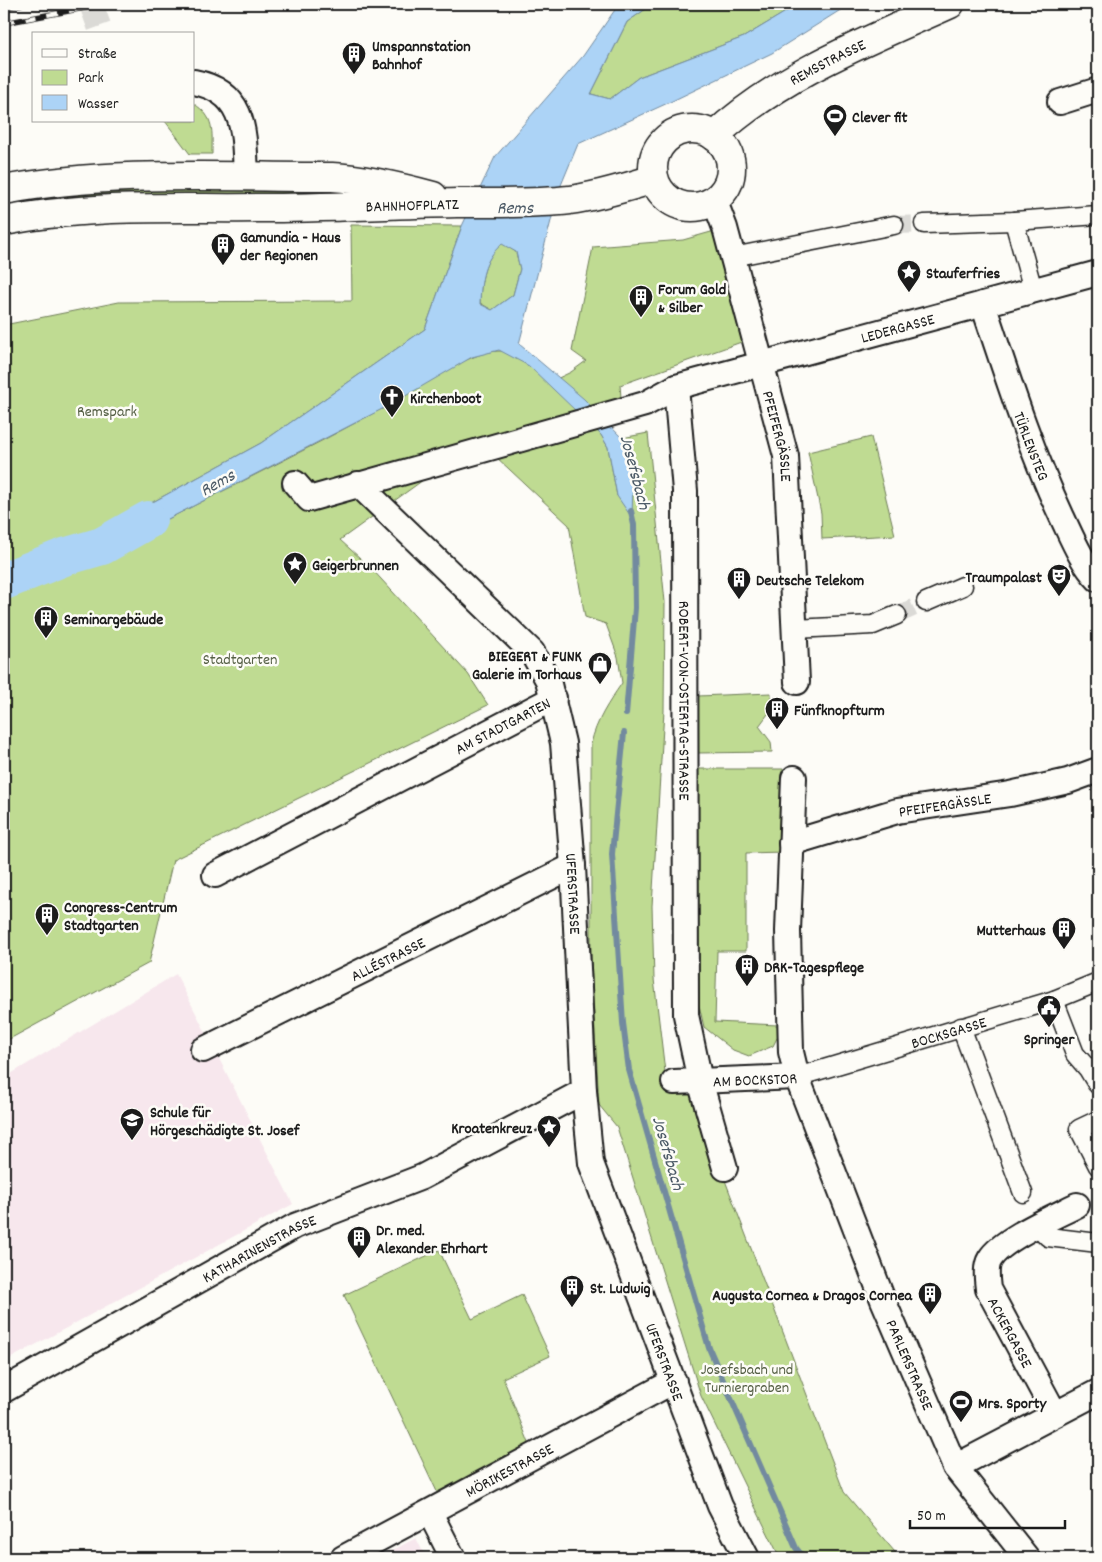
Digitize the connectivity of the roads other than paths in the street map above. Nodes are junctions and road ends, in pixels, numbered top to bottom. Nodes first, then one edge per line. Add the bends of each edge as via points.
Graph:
1 (950, 4) edge
2 (195, 82) edge
3 (1098, 90) edge
4 (1060, 102) dead end
5 (714, 136) junction
6 (246, 177) junction
7 (654, 178) junction
8 (4, 190) edge
9 (714, 200) junction
10 (456, 203) junction
11 (1098, 215) edge
12 (4, 221) edge
13 (1014, 221) junction
14 (924, 224) tunnel mouth
15 (894, 225) tunnel mouth
16 (733, 257) junction
17 (1098, 273) edge
18 (1033, 290) junction
19 (983, 304) junction
20 (762, 364) junction
21 (676, 387) junction
22 (295, 483) dead end
23 (358, 484) junction
24 (1098, 579) edge
25 (963, 586) dead end
26 (926, 602) tunnel mouth
27 (897, 615) tunnel mouth
28 (795, 629) junction
29 (797, 682) dead end
30 (554, 698) junction
31 (1098, 770) edge
32 (794, 778) dead end
33 (791, 843) junction
34 (573, 866) junction
35 (215, 875) dead end
36 (1098, 982) edge
37 (1054, 1000) junction
38 (686, 1015) joint
39 (961, 1027) junction
40 (203, 1050) dead end
41 (797, 1077) junction
42 (700, 1081) junction
43 (674, 1082) dead end
44 (1097, 1084) edge
45 (584, 1091) junction
46 (1098, 1120) edge
47 (826, 1152) joint
48 (1091, 1166) edge
49 (725, 1168) dead end
50 (1023, 1193) dead end
51 (1077, 1205) dead end
52 (1036, 1226) junction
53 (1098, 1243) edge
54 (674, 1381) junction
55 (4, 1390) edge
56 (1098, 1392) edge
57 (1055, 1414) junction
58 (955, 1467) junction
59 (430, 1513) junction
60 (343, 1558) edge
61 (453, 1558) edge
62 (747, 1558) edge
63 (1027, 1558) edge

1 - 5 main road, REMSSTRASSE via 826,61 770,91 740,111
2 - 6 street via 222,93 237,108 244,128
3 - 4 street
5 - 7 main road via 701,130 675,133 656,152
5 - 9 main road via 723,144 731,167 729,180
6 - 8 main road, BAHNHOFPLATZ via 102,178
6 - 10 main road, BAHNHOFPLATZ via 355,178
7 - 9 main road via 664,194 679,204 697,206
7 - 10 main road via 571,200
9 - 16 street
10 - 12 main road, BAHNHOFPLATZ via 333,208 69,210
11 - 13 street
13 - 14 street
13 - 18 street
15 - 16 street
16 - 20 street
17 - 18 street, LEDERGASSE
18 - 19 street, LEDERGASSE
19 - 20 street, LEDERGASSE
19 - 24 street, TÜRLENSTEG via 1019,412 1051,493 1073,540
20 - 21 street, LEDERGASSE
20 - 28 street, PFEIFERGÄSSLE via 786,456
21 - 23 street, LEDERGASSE via 645,404
21 - 38 street, ROBERT-VON-OSTERTAG-STRASSE via 685,491
22 - 23 street via 309,499
23 - 30 street, AM STADTGARTEN via 532,652
25 - 26 street
27 - 28 street via 873,625
28 - 29 street, PFEIFERGÄSSLE
30 - 34 street, UFERSTRASSE via 563,743
30 - 35 street, AM STADTGARTEN
31 - 33 street, PFEIFERGÄSSLE via 1068,781 1010,794 897,811
32 - 33 street
33 - 41 street via 788,931 791,1052
34 - 40 street, ALLÉSTRASSE
34 - 45 street, UFERSTRASSE
36 - 37 street, BOCKSGASSE
37 - 39 street, BOCKSGASSE
37 - 44 street via 1075,1054
38 - 42 street, AM BOCKSTOR
39 - 41 street, BOCKSGASSE
39 - 50 street
41 - 42 street, AM BOCKSTOR
41 - 47 street, AM BOCKSTOR
42 - 43 street
42 - 49 street
45 - 54 street, UFERSTRASSE via 591,1163
45 - 55 street, KATHARINENSTRASSE via 422,1177 296,1226
46 - 48 street via 1079,1129
47 - 58 street, PARLERSTRASSE via 883,1300
51 - 52 street, ACKERGASSE
52 - 53 street via 1048,1237 1078,1244
52 - 57 street, ACKERGASSE via 1010,1241 990,1259 986,1275 988,1289
54 - 59 street, MÖRIKESTRASSE
54 - 62 street, UFERSTRASSE via 720,1506
56 - 57 street
57 - 58 street
58 - 63 street, PARLERSTRASSE
59 - 60 street, MÖRIKESTRASSE
59 - 61 street

